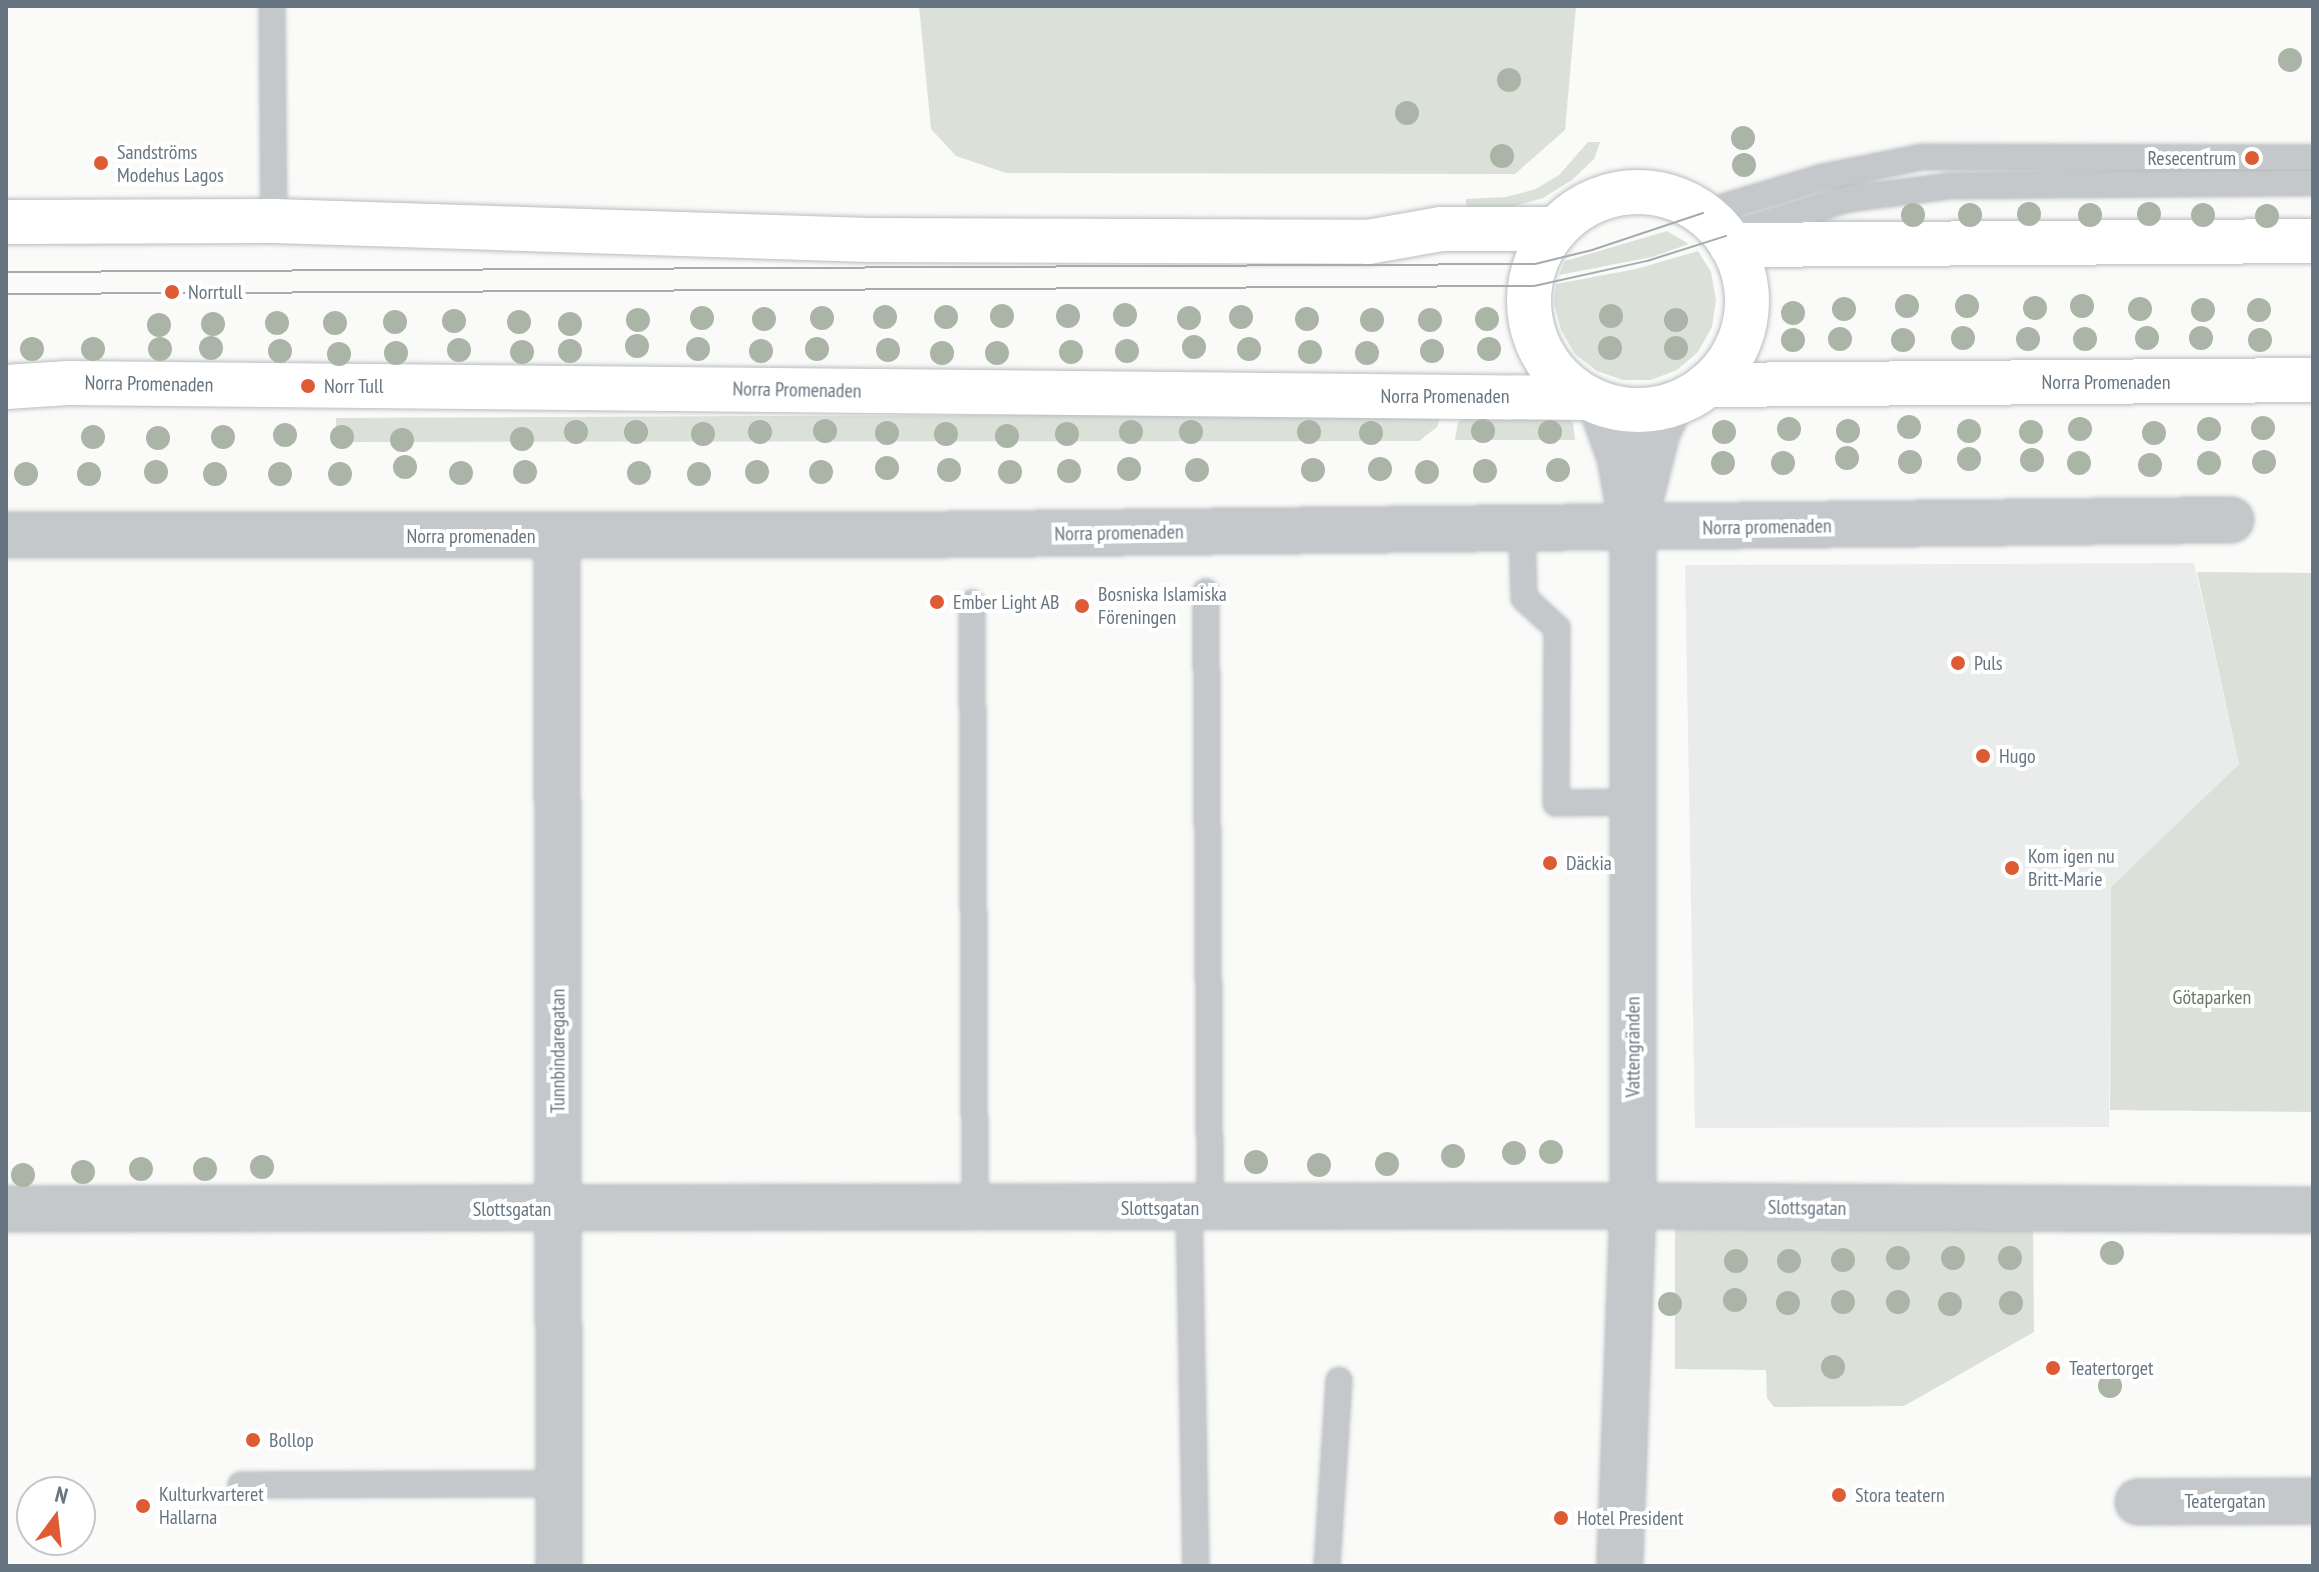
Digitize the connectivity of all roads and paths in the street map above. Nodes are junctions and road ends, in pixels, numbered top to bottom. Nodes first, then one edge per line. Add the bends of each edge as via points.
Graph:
1 (272, 6) edge
2 (2313, 158) edge
3 (2313, 183) edge
4 (274, 221) junction
5 (6, 222) edge
6 (1555, 229) junction
7 (1720, 231) junction
8 (2313, 241) edge
9 (2313, 380) edge
10 (6, 387) edge
11 (1689, 395) junction
12 (1595, 401) junction
13 (2231, 520) dead end
14 (1522, 529) junction
15 (1633, 529) junction
16 (6, 535) edge
17 (557, 537) junction
18 (1206, 592) dead end
19 (972, 603) dead end
20 (1635, 802) junction
21 (1633, 1206) junction
22 (975, 1208) junction
23 (1200, 1208) junction
24 (6, 1209) edge
25 (558, 1209) junction
26 (2313, 1210) edge
27 (1339, 1380) dead end
28 (559, 1484) junction
29 (241, 1485) dead end
30 (2313, 1501) edge
31 (2138, 1502) dead end
32 (559, 1566) edge
33 (1196, 1566) edge
34 (1327, 1566) edge
35 (1620, 1566) edge

1 - 4 lane
2 - 7 lane via 1922,157 1823,177
3 - 7 lane via 1949,186 1848,199
4 - 5 main road
4 - 6 main road via 884,240 1368,242 1441,229
6 - 7 main road via 1572,213 1614,194 1654,192 1688,204
6 - 12 main road via 1529,286 1531,324 1546,360 1572,387
7 - 8 main road
7 - 11 main road via 1741,266 1746,311 1734,352
9 - 11 main road, Norra Promenaden
10 - 12 main road, Norra Promenaden via 68,383
11 - 12 main road via 1636,410
11 - 15 street, Vattengränden via 1657,432
12 - 15 street, Vattengränden via 1620,457
13 - 15 street, Norra promenaden
14 - 15 street, Norra promenaden
14 - 17 street, Norra promenaden
14 - 20 lane via 1524,598 1557,628 1556,803
15 - 20 street, Vattengränden
16 - 17 street, Norra promenaden
17 - 25 street, Tunnbindaregatan
18 - 23 lane
19 - 22 lane
20 - 21 street, Vattengränden
21 - 23 street, Slottsgatan
21 - 26 street, Slottsgatan via 2094,1216
21 - 35 street, Vattengränden
22 - 23 street, Slottsgatan
22 - 25 street, Slottsgatan
23 - 33 lane
24 - 25 street, Slottsgatan
25 - 28 street, Tunnbindaregatan
27 - 34 lane
28 - 29 lane
28 - 32 street, Tunnbindaregatan
30 - 31 street, Teatergatan

